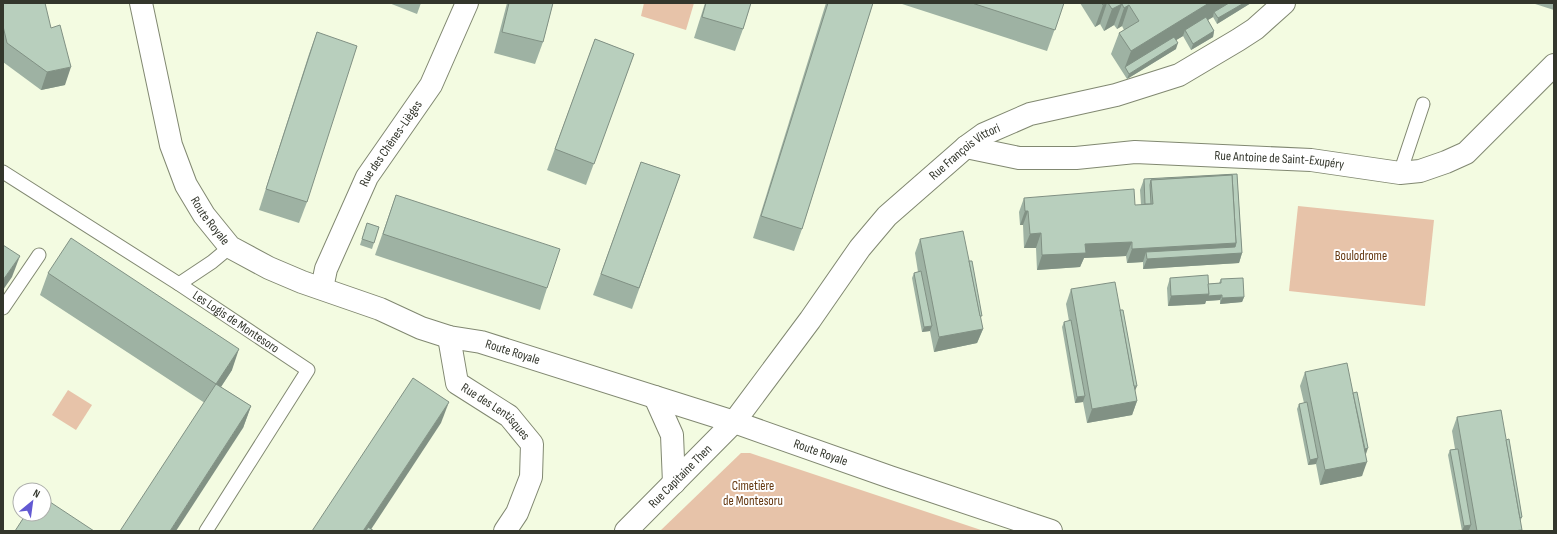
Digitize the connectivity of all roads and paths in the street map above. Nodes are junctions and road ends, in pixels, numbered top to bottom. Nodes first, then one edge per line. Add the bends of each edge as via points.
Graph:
1 (141, 3) edge
2 (467, 3) edge
3 (1284, 3) edge
4 (1554, 65) edge
5 (1423, 104) dead end
6 (966, 146) junction
7 (3, 172) edge
8 (1400, 173) junction
9 (230, 247) junction
10 (39, 255) dead end
11 (179, 284) junction
12 (322, 288) junction
13 (3, 308) edge
14 (449, 337) junction
15 (655, 397) junction
16 (734, 422) junction
17 (674, 483) junction
18 (206, 531) edge
19 (505, 531) edge
20 (626, 531) edge
21 (1051, 531) edge

1 - 9 street, Route Royale via 173,152 186,185 204,215
2 - 12 street, Rue des Chênes-Lièges via 431,85 367,177 326,270
3 - 6 street, Rue François Vittori via 1249,33 1179,75 1116,96 1030,114 984,134
4 - 8 street, Rue Antoine de Saint-Exupéry via 1466,152 1420,171
5 - 8 lane
6 - 8 street, Rue Antoine de Saint-Exupéry via 1019,158 1076,158 1143,152 1311,160
6 - 16 street, Rue François Vittori via 887,216
7 - 11 lane, Les Logis de Montesoro
9 - 11 lane
9 - 12 street, Route Royale via 269,268
10 - 13 lane
11 - 18 lane, Les Logis de Montesoro via 308,370
12 - 14 street, Route Royale
14 - 15 street, Route Royale via 480,342
14 - 19 street, Rue des Lentisques via 457,383 509,416 532,444 531,477 517,513
15 - 16 street, Route Royale
15 - 17 street via 672,435
16 - 17 street, Rue Capitaine Then
16 - 21 street, Route Royale
17 - 20 street, Rue Capitaine Then

